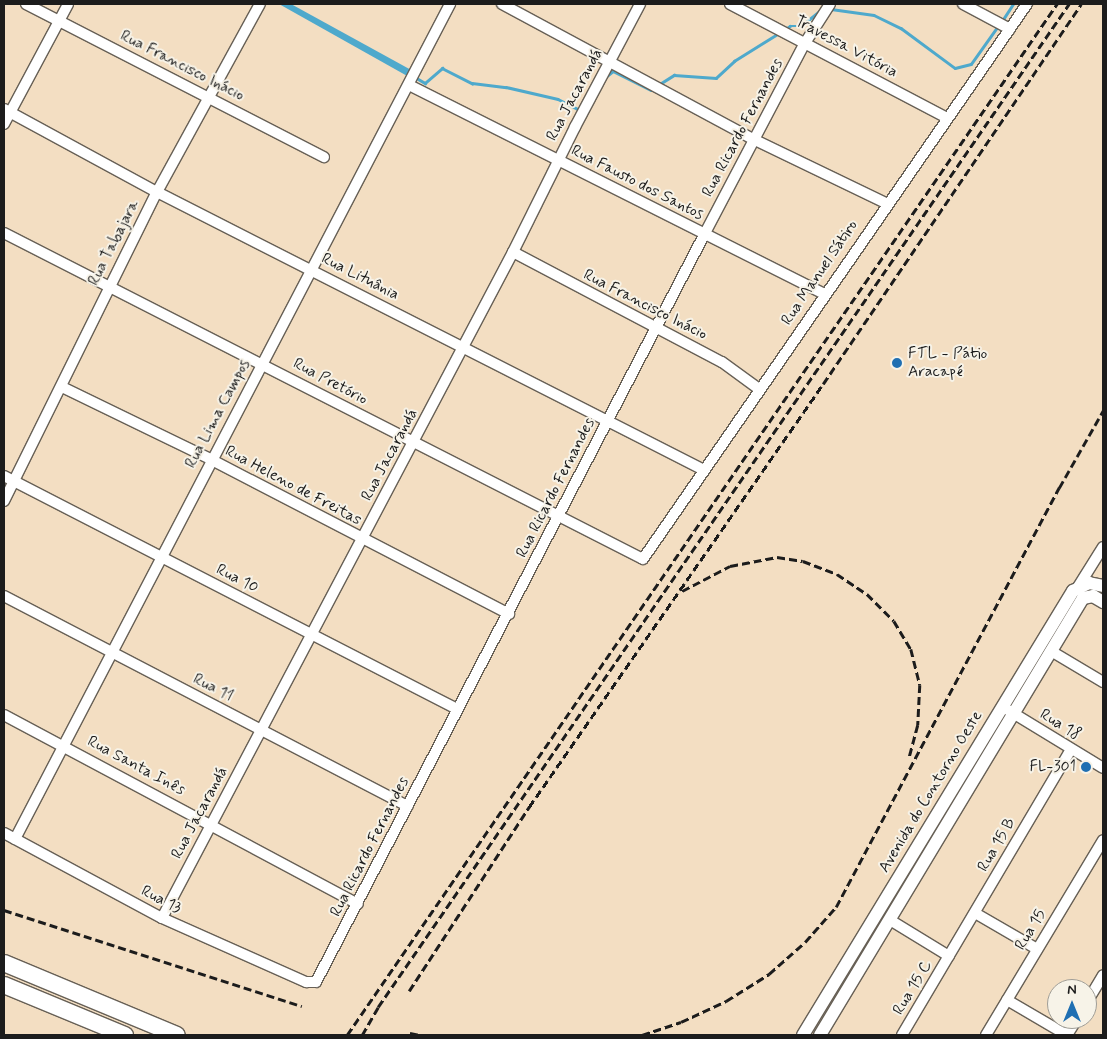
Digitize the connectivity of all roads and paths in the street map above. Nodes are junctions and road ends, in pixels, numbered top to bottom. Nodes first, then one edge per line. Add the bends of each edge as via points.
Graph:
1 (26, 4) edge
2 (68, 4) edge
3 (258, 4) edge
4 (450, 4) edge
5 (502, 4) edge
6 (640, 4) edge
7 (730, 4) edge
8 (830, 4) edge
9 (963, 4) edge
10 (1027, 4) edge
11 (60, 20) junction
12 (1010, 29) junction
13 (805, 43) junction
14 (609, 63) junction
15 (409, 85) junction
16 (208, 96) junction
17 (7, 111) edge
18 (946, 118) junction
19 (4, 124) edge
20 (754, 140) junction
21 (324, 157) dead end
22 (558, 160) junction
23 (157, 192) junction
24 (886, 203) junction
25 (4, 233) edge
26 (704, 235) junction
27 (514, 252) junction
28 (312, 269) junction
29 (109, 286) junction
30 (824, 294) junction
31 (656, 330) junction
32 (463, 346) junction
33 (262, 364) junction
34 (62, 388) junction
35 (759, 389) junction
36 (607, 420) junction
37 (413, 444) junction
38 (210, 459) junction
39 (704, 470) junction
40 (4, 476) edge
41 (14, 481) junction
42 (4, 501) edge
43 (560, 517) junction
44 (362, 540) junction
45 (1103, 547) edge
46 (162, 558) junction
47 (640, 560) joint
48 (1102, 582) edge
49 (1078, 587) junction
50 (4, 596) edge
51 (1100, 599) edge
52 (509, 614) junction
53 (312, 634) junction
54 (1050, 651) junction
55 (112, 652) junction
56 (1103, 682) edge
57 (457, 710) junction
58 (1007, 710) junction
59 (4, 715) edge
60 (262, 730) junction
61 (64, 745) junction
62 (1071, 749) junction
63 (1103, 768) edge
64 (942, 805) junction
65 (408, 806) junction
66 (954, 812) junction
67 (211, 823) junction
68 (930, 825) junction
69 (942, 832) junction
70 (4, 833) edge
71 (15, 839) junction
72 (1103, 840) edge
73 (358, 904) junction
74 (975, 913) junction
75 (162, 918) junction
76 (890, 920) junction
77 (1037, 948) junction
78 (854, 954) junction
79 (949, 956) junction
80 (865, 960) junction
81 (4, 963) edge
82 (1103, 975) edge
83 (847, 978) junction
84 (310, 983) joint
85 (4, 985) edge
86 (1100, 989) edge
87 (1007, 1000) junction
88 (125, 1035) edge
89 (177, 1035) edge
90 (803, 1035) edge
91 (820, 1035) edge
92 (902, 1035) edge
93 (986, 1035) edge
94 (1067, 1035) edge

1 - 11 street, Rua Francisco Inácio
2 - 11 street
3 - 16 street, Rua Tabajara
4 - 15 street, Rua Lima Campos
5 - 14 street
6 - 14 street, Rua Jacarandá
7 - 13 street, Travessa Vitória
8 - 13 street, Rua Ricardo Fernandes
9 - 12 street
10 - 12 street, Rua Manuel Sátiro
11 - 16 street, Rua Francisco Inácio
11 - 17 street
12 - 18 street, Rua Manuel Sátiro
13 - 18 street, Travessa Vitória
13 - 20 street, Rua Ricardo Fernandes
14 - 20 street
14 - 22 street, Rua Jacarandá
15 - 22 street, Rua Fausto dos Santos
15 - 28 street, Rua Lima Campos
16 - 21 street, Rua Francisco Inácio
16 - 23 street, Rua Tabajara
17 - 19 street
17 - 23 street, Rua Lituânia
18 - 24 street, Rua Manuel Sátiro
20 - 24 street
20 - 26 street, Rua Ricardo Fernandes
22 - 26 street, Rua Fausto dos Santos
22 - 27 street, Rua Jacarandá
23 - 28 street, Rua Lituânia
23 - 29 street, Rua Tabajara
24 - 30 street, Rua Manuel Sátiro
25 - 29 street, Rua Pretório
26 - 30 street, Rua Fausto dos Santos
26 - 31 street, Rua Ricardo Fernandes
27 - 31 street, Rua Francisco Inácio
27 - 32 street, Rua Jacarandá
28 - 32 street, Rua Lituânia
28 - 33 street, Rua Lima Campos
29 - 33 street, Rua Pretório
29 - 34 street, Rua Tabajara
30 - 35 street, Rua Manuel Sátiro
31 - 35 street, Rua Francisco Inácio via 722,362
31 - 36 street, Rua Ricardo Fernandes
32 - 36 street, Rua Lituânia
32 - 37 street, Rua Jacarandá
33 - 37 street, Rua Pretório
33 - 38 street, Rua Lima Campos
34 - 38 street, Rua Heleno de Freitas
34 - 41 street, Rua Tabajara
35 - 39 street, Rua Manuel Sátiro
36 - 39 street, Rua Lituânia
36 - 43 street, Rua Ricardo Fernandes
37 - 43 street, Rua Pretório
37 - 44 street, Rua Jacarandá
38 - 44 street, Rua Heleno de Freitas
38 - 46 street, Rua Lima Campos
39 - 47 street, Rua Manuel Sátiro
40 - 41 street, Rua 10
41 - 42 street, Rua Tabajara
41 - 46 street, Rua 10
43 - 47 street, Rua Pretório
43 - 52 street, Rua Ricardo Fernandes
44 - 52 street, Rua Heleno de Freitas
44 - 53 street, Rua Jacarandá
45 - 49 street
46 - 53 street, Rua 10
46 - 55 street, Rua Lima Campos
48 - 49 street via 1089,582
49 - 58 street, Avenida do Contorno Oeste
50 - 55 street, Rua 11
51 - 54 street, Avenida do Contorno Oeste via 1084,597
52 - 57 street, Rua Ricardo Fernandes
53 - 57 street, Rua 10
53 - 60 street, Rua Jacarandá
54 - 56 street
54 - 58 street, Avenida do Contorno Oeste
55 - 60 street, Rua 11
55 - 61 street, Rua Lima Campos
57 - 65 street, Rua Ricardo Fernandes
58 - 62 street, Rua 18
58 - 64 street, Avenida do Contorno Oeste
58 - 66 street, Avenida do Contorno Oeste
59 - 61 street, Rua Santa Inês
60 - 65 street, Rua 11
60 - 67 street, Rua Jacarandá
61 - 67 street, Rua Santa Inês
61 - 71 street, Rua Lima Campos
62 - 63 street, Rua 18
62 - 74 street, Rua 15 B
64 - 66 street
64 - 68 street, Avenida do Contorno Oeste
65 - 73 street, Rua Ricardo Fernandes
66 - 69 street, Avenida do Contorno Oeste
67 - 73 street, Rua Santa Inês
67 - 75 street, Rua Jacarandá
68 - 69 street
68 - 78 street, Avenida do Contorno Oeste
69 - 76 street, Avenida do Contorno Oeste
70 - 71 street, Rua 13
71 - 75 street, Rua 13
72 - 77 street, Rua 15
73 - 84 street, Rua Ricardo Fernandes via 316,982
74 - 77 street
74 - 79 street, Rua 15 B
75 - 84 street, Rua 13
76 - 79 street
76 - 80 street, Avenida do Contorno Oeste
77 - 87 street, Rua 15
78 - 80 street
78 - 83 street, Avenida do Contorno Oeste
79 - 92 street, Rua 15 C
80 - 83 street, Avenida do Contorno Oeste
81 - 89 highway
82 - 86 street
83 - 90 street, Avenida do Contorno Oeste
83 - 91 street, Avenida do Contorno Oeste
85 - 88 highway
87 - 93 street, Rua 15
87 - 94 street

